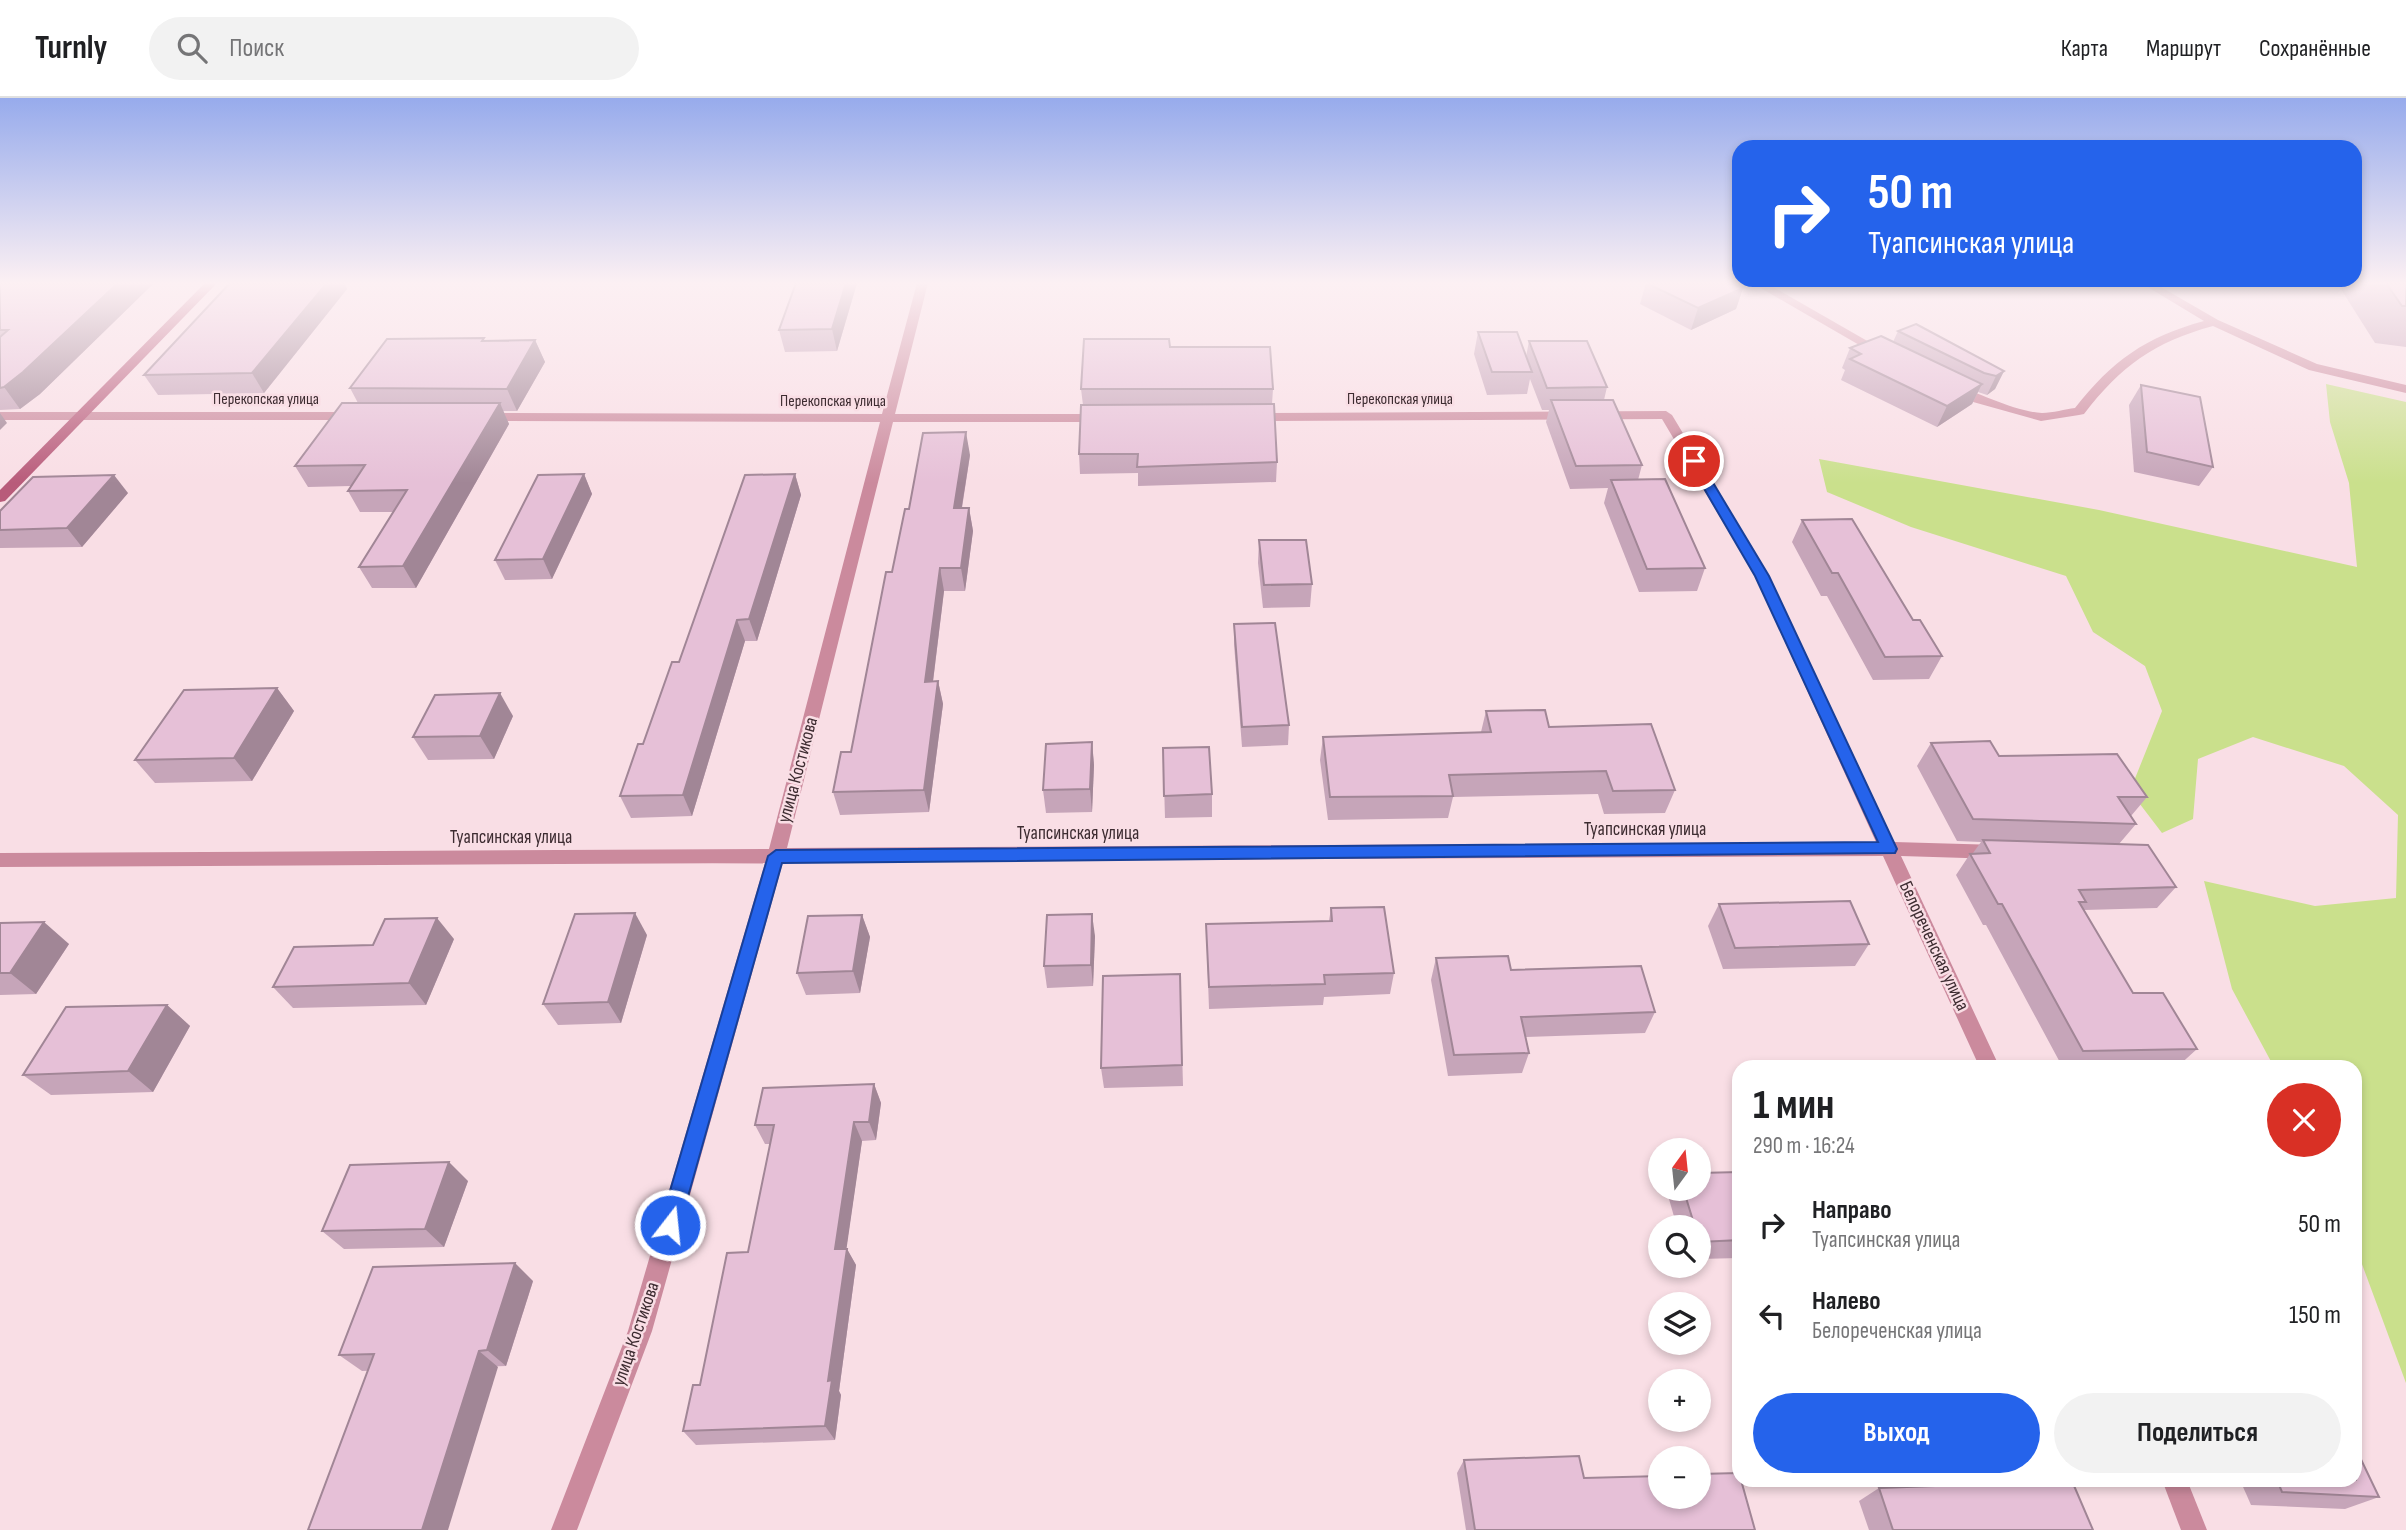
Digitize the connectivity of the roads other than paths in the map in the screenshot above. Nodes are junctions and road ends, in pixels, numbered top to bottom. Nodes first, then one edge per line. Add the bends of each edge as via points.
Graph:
1 (146, 350) edge
2 (906, 350) edge
3 (1877, 350) edge
4 (2146, 350) edge
5 (2274, 350) edge
6 (1892, 359) edge
7 (1937, 381) edge
8 (2406, 389) edge
9 (82, 415) junction
10 (1666, 415) joint
11 (0, 416) edge
12 (361, 416) edge
13 (472, 417) edge
14 (1236, 417) edge
15 (1112, 418) edge
16 (890, 419) junction
17 (0, 498) edge
18 (1889, 849) junction
19 (2022, 853) edge
20 (776, 856) junction
21 (0, 860) edge
22 (1986, 1060) edge
23 (2178, 1487) edge
24 (564, 1530) edge
25 (2194, 1530) edge

1 - 9 street
2 - 16 street, улица Костикова
3 - 6 street
4 - 7 street via 2109,375 2079,411 2068,413 2041,417 1970,397
5 - 8 street via 2314,368
9 - 11 street, Перекопская улица
9 - 12 street, Перекопская улица
9 - 17 street
10 - 14 street, Перекопская улица
10 - 18 street, Белореченская улица via 1762,576
13 - 16 street, Перекопская улица
15 - 16 street, Перекопская улица
16 - 20 street, улица Костикова
18 - 19 street, Туапсинская улица
18 - 20 street, Туапсинская улица
18 - 22 street, Белореченская улица
20 - 21 street, Туапсинская улица
20 - 24 street, улица Костикова via 640,1331
23 - 25 street

